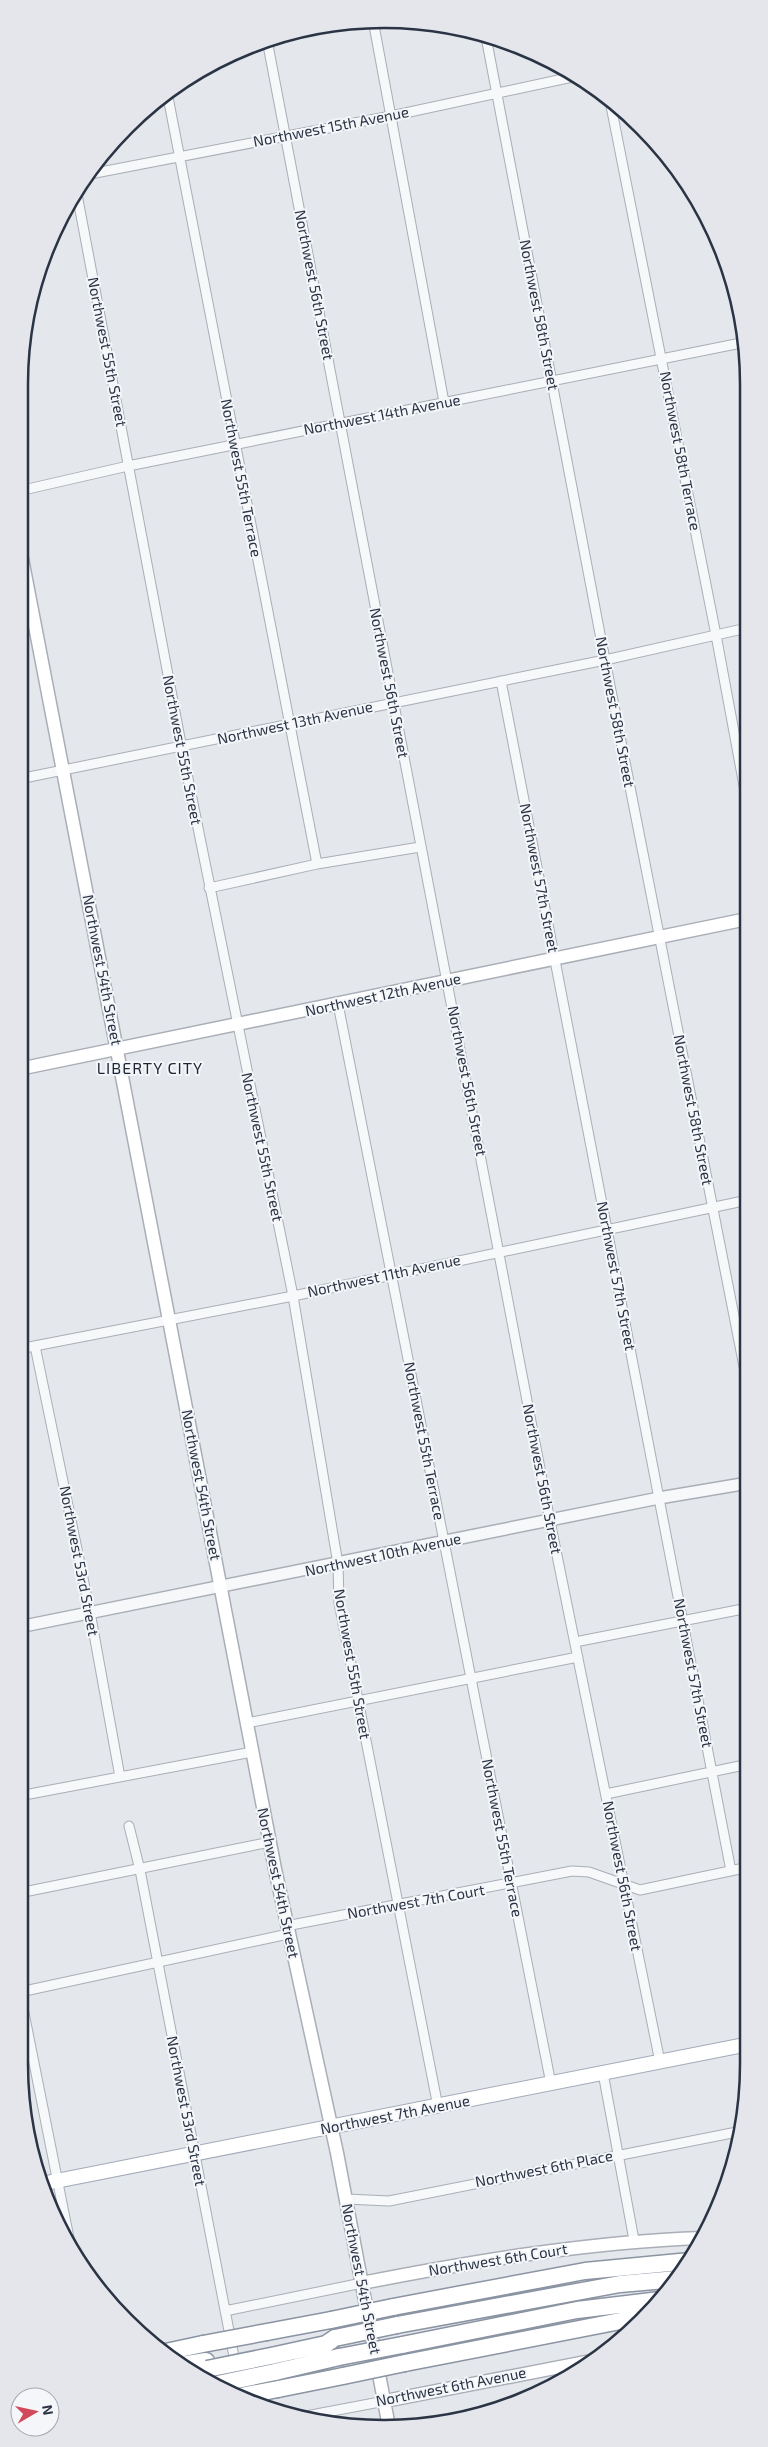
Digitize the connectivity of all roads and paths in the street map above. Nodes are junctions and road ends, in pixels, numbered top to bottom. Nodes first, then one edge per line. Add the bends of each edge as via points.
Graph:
1 (374, 28) edge
2 (487, 43) edge
3 (268, 46) edge
4 (567, 78) edge
5 (497, 93) junction
6 (168, 100) edge
7 (612, 110) edge
8 (391, 116) junction
9 (285, 136) junction
10 (179, 157) junction
11 (97, 173) edge
12 (78, 201) edge
13 (738, 344) edge
14 (661, 358) junction
15 (552, 381) junction
16 (444, 402) junction
17 (342, 423) junction
18 (234, 445) junction
19 (128, 466) junction
20 (28, 489) edge
21 (28, 589) edge
22 (740, 629) edge
23 (716, 634) junction
24 (605, 660) junction
25 (501, 681) junction
26 (392, 703) junction
27 (290, 724) junction
28 (181, 746) junction
29 (740, 764) edge
30 (63, 770) junction
31 (28, 777) edge
32 (420, 847) junction
33 (317, 864) junction
34 (209, 888) junction
35 (740, 920) edge
36 (660, 937) junction
37 (554, 959) junction
38 (448, 982) junction
39 (338, 1004) junction
40 (236, 1025) junction
41 (117, 1050) junction
42 (28, 1067) edge
43 (740, 1202) edge
44 (712, 1208) junction
45 (607, 1229) junction
46 (500, 1251) junction
47 (393, 1274) junction
48 (293, 1296) junction
49 (168, 1318) junction
50 (35, 1346) junction
51 (28, 1347) edge
52 (740, 1347) edge
53 (740, 1484) edge
54 (659, 1498) junction
55 (550, 1520) junction
56 (444, 1542) junction
57 (338, 1564) junction
58 (221, 1588) junction
59 (740, 1609) edge
60 (90, 1612) junction
61 (683, 1620) junction
62 (28, 1625) edge
63 (575, 1642) junction
64 (578, 1657) junction
65 (470, 1677) junction
66 (358, 1700) junction
67 (247, 1723) junction
68 (252, 1752) junction
69 (740, 1766) edge
70 (712, 1772) junction
71 (120, 1777) junction
72 (28, 1794) edge
73 (606, 1794) junction
74 (129, 1826) dead end
75 (270, 1842) junction
76 (740, 1869) edge
77 (140, 1870) junction
78 (732, 1870) junction
79 (512, 1884) junction
80 (622, 1885) junction
81 (28, 1891) edge
82 (397, 1904) junction
83 (287, 1930) junction
84 (157, 1964) junction
85 (28, 1988) edge
86 (28, 2034) edge
87 (740, 2046) edge
88 (660, 2062) junction
89 (603, 2073) junction
90 (551, 2084) junction
91 (438, 2107) junction
92 (332, 2128) junction
93 (734, 2133) edge
94 (194, 2154) junction
95 (619, 2154) junction
96 (58, 2181) junction
97 (48, 2183) edge
98 (346, 2199) junction
99 (67, 2226) edge
100 (695, 2238) edge
101 (634, 2240) junction
102 (679, 2262) edge
103 (667, 2280) edge
104 (362, 2282) junction
105 (649, 2301) edge
106 (225, 2311) junction
107 (633, 2318) edge
108 (173, 2350) edge
109 (272, 2359) junction
110 (574, 2364) edge
111 (202, 2367) edge
112 (222, 2381) edge
113 (241, 2389) edge
114 (253, 2394) edge
115 (384, 2401) junction
116 (319, 2414) edge
117 (388, 2420) edge

1 - 8 street
2 - 5 street, Northwest 58th Street
3 - 9 street, Northwest 56th Street
4 - 5 street, Northwest 15th Avenue
5 - 8 street, Northwest 15th Avenue
5 - 15 street, Northwest 58th Street
6 - 10 street, Northwest 55th Terrace
7 - 14 street, Northwest 58th Terrace
8 - 9 street, Northwest 15th Avenue
8 - 16 street
9 - 10 street, Northwest 15th Avenue
9 - 17 street, Northwest 56th Street
10 - 11 street, Northwest 15th Avenue
10 - 18 street, Northwest 55th Terrace
12 - 19 street, Northwest 55th Street
13 - 14 street, Northwest 14th Avenue
14 - 15 street, Northwest 14th Avenue
14 - 23 street, Northwest 58th Terrace
15 - 16 street, Northwest 14th Avenue
15 - 24 street, Northwest 58th Street
16 - 17 street, Northwest 14th Avenue
17 - 18 street, Northwest 14th Avenue
17 - 26 street, Northwest 56th Street
18 - 19 street, Northwest 14th Avenue
18 - 27 street, Northwest 55th Terrace
19 - 20 street, Northwest 14th Avenue
19 - 28 street, Northwest 55th Street
21 - 30 main road, Northwest 54th Street
22 - 23 street, Northwest 13th Avenue
23 - 24 street, Northwest 13th Avenue
23 - 29 street, Northwest 58th Terrace
24 - 25 street, Northwest 13th Avenue
24 - 36 street, Northwest 58th Street
25 - 26 street, Northwest 13th Avenue
25 - 37 street, Northwest 57th Street
26 - 27 street, Northwest 13th Avenue
26 - 32 street, Northwest 56th Street
27 - 28 street, Northwest 13th Avenue
27 - 33 street, Northwest 55th Terrace
28 - 30 street, Northwest 13th Avenue
28 - 34 street, Northwest 55th Street
30 - 31 street, Northwest 13th Avenue
30 - 41 main road, Northwest 54th Street
32 - 33 street
32 - 38 street, Northwest 56th Street
33 - 34 street
34 - 40 street, Northwest 55th Street
35 - 36 main road, Northwest 12th Avenue
36 - 37 main road, Northwest 12th Avenue
36 - 44 street, Northwest 58th Street
37 - 38 main road, Northwest 12th Avenue
37 - 45 street, Northwest 57th Street
38 - 39 main road, Northwest 12th Avenue
38 - 46 street, Northwest 56th Street
39 - 40 main road, Northwest 12th Avenue
39 - 47 street, Northwest 55th Terrace
40 - 41 main road, Northwest 12th Avenue
40 - 48 street, Northwest 55th Street
41 - 42 main road, Northwest 12th Avenue
41 - 49 main road, Northwest 54th Street
43 - 44 street, Northwest 11th Avenue
44 - 45 street, Northwest 11th Avenue
44 - 52 street, Northwest 58th Street
45 - 46 street, Northwest 11th Avenue
45 - 54 street, Northwest 57th Street
46 - 47 street, Northwest 11th Avenue
46 - 55 street, Northwest 56th Street
47 - 48 street, Northwest 11th Avenue
47 - 56 street, Northwest 55th Terrace
48 - 49 street, Northwest 11th Avenue
48 - 57 street, Northwest 55th Street
49 - 50 street, Northwest 11th Avenue
49 - 58 main road, Northwest 54th Street
50 - 51 street, Northwest 11th Avenue
50 - 60 street, Northwest 53rd Street
53 - 54 street, Northwest 10th Avenue
54 - 55 street, Northwest 10th Avenue
54 - 61 street, Northwest 57th Street
55 - 56 street, Northwest 10th Avenue
55 - 63 street, Northwest 56th Street
56 - 57 street, Northwest 10th Avenue
56 - 65 street, Northwest 55th Terrace
57 - 58 street, Northwest 10th Avenue
57 - 66 street, Northwest 55th Street via 339,1603
58 - 60 street, Northwest 10th Avenue
58 - 67 main road, Northwest 54th Street
59 - 61 street
60 - 62 street, Northwest 10th Avenue
60 - 71 street, Northwest 53rd Street
61 - 63 street
61 - 70 street, Northwest 57th Street
63 - 64 street, Northwest 56th Street
64 - 65 street
64 - 73 street, Northwest 56th Street
65 - 66 street
65 - 79 street, Northwest 55th Terrace
66 - 67 street
66 - 82 street, Northwest 55th Street
67 - 68 main road, Northwest 54th Street
68 - 71 street
68 - 75 main road, Northwest 54th Street
69 - 70 street
70 - 73 street
70 - 78 street, Northwest 57th Street
71 - 72 street
73 - 80 street, Northwest 56th Street
74 - 77 street, Northwest 53rd Street
75 - 77 street
75 - 83 main road, Northwest 54th Street
76 - 78 street, Northwest 7th Court
77 - 81 street
77 - 84 street, Northwest 53rd Street
78 - 80 street, Northwest 7th Court via 640,1890
79 - 80 street, Northwest 7th Court via 572,1871 589,1872
79 - 82 street, Northwest 7th Court
79 - 90 street, Northwest 55th Terrace
80 - 88 street, Northwest 56th Street
82 - 83 street, Northwest 7th Court
82 - 91 street, Northwest 55th Street
83 - 84 street, Northwest 7th Court
83 - 92 main road, Northwest 54th Street
84 - 85 street, Northwest 7th Court
84 - 94 street, Northwest 53rd Street
86 - 96 street
87 - 88 main road, Northwest 7th Avenue
88 - 89 main road, Northwest 7th Avenue
89 - 90 main road, Northwest 7th Avenue
89 - 95 street
90 - 91 main road, Northwest 7th Avenue
91 - 92 main road, Northwest 7th Avenue
92 - 94 main road, Northwest 7th Avenue
92 - 98 main road, Northwest 54th Street
93 - 95 street, Northwest 6th Place
94 - 96 main road, Northwest 7th Avenue
94 - 106 street, Northwest 53rd Street
95 - 98 street, Northwest 6th Place via 388,2201
95 - 101 street
96 - 97 main road, Northwest 7th Avenue
96 - 99 street
98 - 104 main road, Northwest 54th Street
100 - 101 main road
101 - 104 main road, Northwest 6th Court via 466,2263
102 - 108 highway, bridge via 585,2271
103 - 109 highway, bridge via 603,2287 397,2325 335,2338 326,2344
104 - 106 street
104 - 115 main road, Northwest 54th Street
105 - 109 highway, bridge via 577,2310 339,2357
106 - 113 street, Northwest 53rd Street
107 - 114 highway, bridge
109 - 111 highway, bridge
109 - 112 highway, bridge
110 - 115 main road, Northwest 6th Avenue
115 - 116 street, Northwest 6th Avenue
115 - 117 main road, Northwest 54th Street

